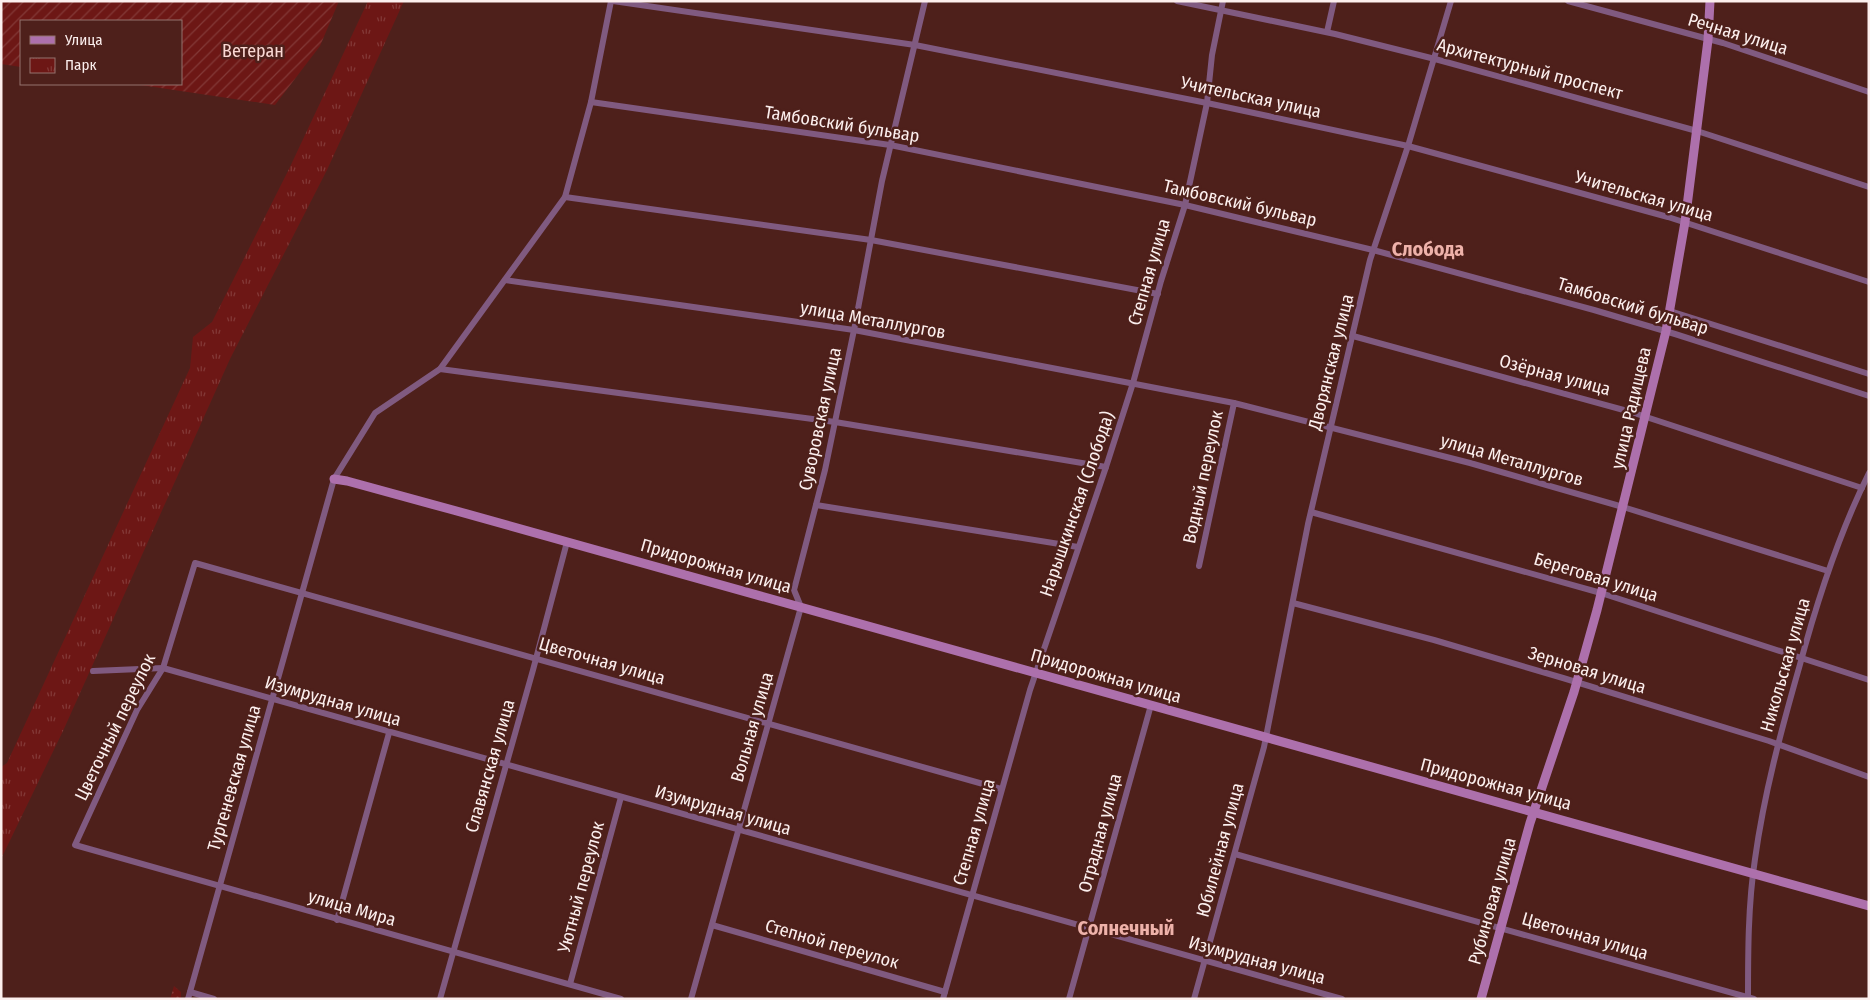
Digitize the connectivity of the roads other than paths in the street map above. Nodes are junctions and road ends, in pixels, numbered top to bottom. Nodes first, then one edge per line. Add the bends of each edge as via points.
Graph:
1 (612, 1) edge
2 (925, 1) edge
3 (1177, 1) edge
4 (1223, 1) edge
5 (1334, 1) edge
6 (1451, 1) edge
7 (1568, 1) edge
8 (1710, 1) edge
9 (1221, 9) junction
10 (1327, 32) junction
11 (1708, 40) junction
12 (915, 45) junction
13 (1435, 59) junction
14 (1869, 92) edge
15 (591, 102) junction
16 (1207, 103) junction
17 (1696, 131) junction
18 (890, 145) junction
19 (1408, 146) junction
20 (1869, 187) edge
21 (565, 197) junction
22 (1185, 205) junction
23 (1685, 222) junction
24 (871, 240) junction
25 (1373, 250) junction
26 (505, 280) junction
27 (1869, 282) edge
28 (1158, 294) junction
29 (1670, 311) junction
30 (854, 330) junction
31 (1666, 331) junction
32 (1353, 336) junction
33 (1143, 344) joint
34 (440, 369) junction
35 (1869, 374) edge
36 (1133, 383) junction
37 (1869, 396) edge
38 (1234, 403) junction
39 (1645, 416) junction
40 (834, 422) junction
41 (1330, 427) junction
42 (1106, 467) junction
43 (1869, 473) edge
44 (334, 479) junction
45 (1865, 485) edge
46 (816, 505) junction
47 (1623, 507) junction
48 (1311, 512) junction
49 (567, 542) junction
50 (1078, 547) junction
51 (195, 563) joint
52 (1199, 566) dead end
53 (1828, 571) junction
54 (303, 592) junction
55 (1601, 593) junction
56 (1293, 603) junction
57 (801, 607) junction
58 (1802, 657) junction
59 (536, 658) junction
60 (163, 668) junction
61 (93, 671) dead end
62 (1035, 673) junction
63 (1869, 680) edge
64 (1576, 682) junction
65 (272, 700) junction
66 (1151, 705) junction
67 (769, 723) junction
68 (389, 733) junction
69 (1266, 737) junction
70 (1778, 744) junction
71 (505, 764) junction
72 (1869, 777) edge
73 (1001, 789) junction
74 (621, 797) junction
75 (1534, 812) junction
76 (738, 830) junction
77 (74, 845) joint
78 (1235, 854) junction
79 (1754, 873) junction
80 (219, 886) junction
81 (972, 896) junction
82 (1869, 906) edge
83 (337, 920) junction
84 (712, 925) junction
85 (1501, 928) junction
86 (1089, 929) junction
87 (453, 952) junction
88 (1205, 960) junction
89 (570, 984) junction
90 (189, 995) edge
91 (944, 995) edge
92 (1750, 998) edge
93 (214, 999) edge
94 (440, 999) edge
95 (621, 999) edge
96 (691, 999) edge
97 (1069, 999) edge
98 (1194, 999) edge
99 (1342, 999) edge
100 (1481, 999) edge

1 - 12 street, Учительская улица
1 - 15 street
2 - 12 street, Суворовская улица
3 - 9 street, Архитектурный проспект
4 - 9 street, Степная улица
5 - 10 street
6 - 13 street, Дворянская улица
7 - 11 street, Речная улица
8 - 11 street, улица Радищева
9 - 10 street, Архитектурный проспект
9 - 16 street, Степная улица
10 - 13 street, Архитектурный проспект
11 - 14 street, Речная улица
11 - 17 street, улица Радищева
12 - 16 street, Учительская улица
12 - 18 street, Суворовская улица
13 - 17 street, Архитектурный проспект
13 - 19 street, Дворянская улица
15 - 18 street, Тамбовский бульвар
15 - 21 street
16 - 19 street, Учительская улица
16 - 22 street, Степная улица
17 - 20 street, Архитектурный проспект
17 - 23 street, улица Радищева
18 - 22 street, Тамбовский бульвар
18 - 24 street, Суворовская улица
19 - 23 street, Учительская улица
19 - 25 street, Дворянская улица
21 - 24 street
21 - 26 street, Тургеневская улица
22 - 25 street, Тамбовский бульвар
22 - 28 street, Степная улица
23 - 27 street, Учительская улица
23 - 29 street, улица Радищева
24 - 28 street
24 - 30 street, Суворовская улица
25 - 31 street, Тамбовский бульвар
25 - 32 street, Дворянская улица
26 - 30 street, улица Металлургов
26 - 34 street, Тургеневская улица
28 - 33 street, Степная улица
29 - 31 street, улица Радищева
29 - 35 street, Тамбовский бульвар
30 - 36 street, улица Металлургов
30 - 40 street, Суворовская улица
31 - 37 street, Тамбовский бульвар
31 - 39 street, улица Радищева
32 - 39 street, Озёрная улица
32 - 41 street, Дворянская улица
33 - 36 street, Нарышкинская (Слобода)
34 - 40 street
34 - 44 street, Тургеневская улица via 375,414
36 - 38 street, улица Металлургов
36 - 42 street, Нарышкинская (Слобода)
38 - 41 street, Водный переулок
38 - 52 street, Водный переулок
39 - 45 street, Озёрная улица
39 - 47 street, улица Радищева
40 - 42 street
40 - 46 street, Суворовская улица
41 - 47 street, улица Металлургов
41 - 48 street, Дворянская улица
42 - 50 street, Нарышкинская (Слобода)
43 - 45 street, Никольская улица
44 - 49 street, Придорожная улица
44 - 54 street, Тургеневская улица
45 - 53 street, Никольская улица
46 - 50 street
46 - 57 street, Суворовская улица via 794,590
47 - 53 street, улица Металлургов
47 - 55 street, улица Радищева
48 - 55 street, Береговая улица
48 - 56 street, Дворянская улица
49 - 57 street, Придорожная улица
49 - 59 street, Славянская улица
50 - 62 street, Нарышкинская (Слобода)
51 - 54 street, Цветочная улица
51 - 60 street, Цветочный переулок
53 - 58 street, Никольская улица
54 - 59 street, Цветочная улица
54 - 65 street, Тургеневская улица
55 - 58 street, Береговая улица
55 - 64 street, улица Радищева
56 - 64 street, Зерновая улица
56 - 69 street, Дворянская улица
57 - 62 street, Придорожная улица
57 - 67 street, Вольная улица
58 - 63 street, Береговая улица
58 - 70 street, Никольская улица
59 - 67 street, Цветочная улица
59 - 71 street, Славянская улица
60 - 61 street, Изумрудная улица
60 - 65 street, Изумрудная улица
60 - 77 street, Цветочный переулок via 137,710
62 - 66 street, Придорожная улица
62 - 73 street, Степная улица
64 - 70 street, Зерновая улица
64 - 75 street, улица Радищева
65 - 68 street, Изумрудная улица
65 - 80 street, Тургеневская улица
66 - 69 street, Придорожная улица
66 - 86 street, Отрадная улица
67 - 73 street, Цветочная улица
67 - 76 street, Вольная улица
68 - 71 street, Изумрудная улица
68 - 83 street
69 - 75 street, Придорожная улица
69 - 78 street, Юбилейная улица
70 - 72 street, Зерновая улица
70 - 79 street, Никольская улица
71 - 74 street, Изумрудная улица
71 - 87 street, Славянская улица
73 - 81 street, Степная улица
74 - 76 street, Изумрудная улица
74 - 89 street, Уютный переулок
75 - 79 street, Придорожная улица
75 - 85 street, Рубиновая улица
76 - 81 street, Изумрудная улица
76 - 84 street, Вольная улица
77 - 80 street, улица Мира
78 - 85 street, Цветочная улица
78 - 88 street, Юбилейная улица
79 - 82 street, Придорожная улица
79 - 92 street, Никольская улица via 1749,936
80 - 83 street, улица Мира
80 - 90 street, Тургеневская улица
81 - 86 street, Изумрудная улица
81 - 91 street, Степная улица
83 - 87 street, улица Мира
84 - 91 street, Степной переулок
84 - 96 street, Вольная улица
85 - 92 street, Цветочная улица
85 - 100 street, Рубиновая улица
86 - 88 street, Изумрудная улица
86 - 97 street, Отрадная улица
87 - 89 street, улица Мира
87 - 94 street, Славянская улица
88 - 98 street, Юбилейная улица
88 - 99 street, Изумрудная улица
89 - 95 street, улица Мира
90 - 93 street

